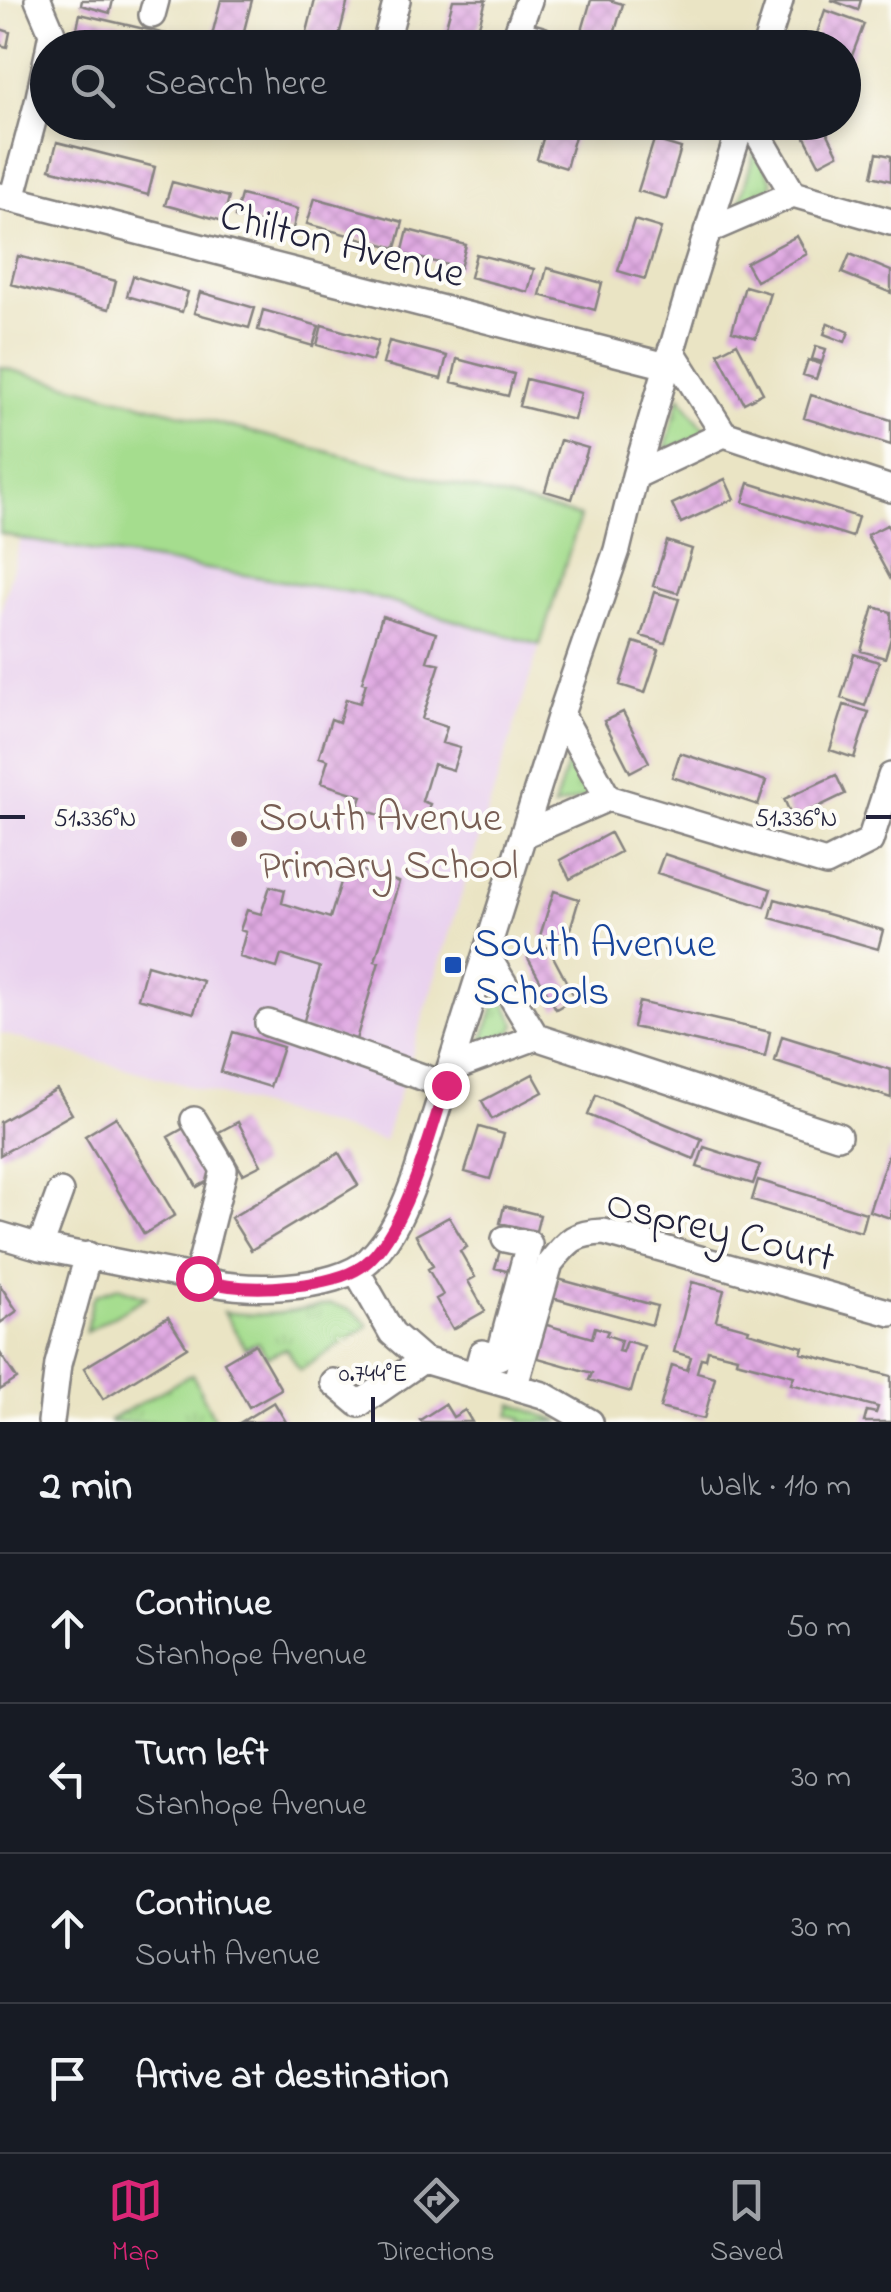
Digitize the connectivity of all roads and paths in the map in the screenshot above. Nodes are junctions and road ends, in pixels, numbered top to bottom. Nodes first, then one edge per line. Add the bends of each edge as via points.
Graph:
1 (38, 0) edge
2 (397, 0) edge
3 (529, 0) edge
4 (780, 0) edge
5 (48, 30) edge
6 (389, 30) edge
7 (519, 30) edge
8 (771, 30) edge
9 (30, 126) edge
10 (736, 140) edge
11 (762, 140) edge
12 (794, 194) junction
13 (6, 198) edge
14 (891, 222) edge
15 (707, 231) junction
16 (669, 358) junction
17 (724, 434) junction
18 (636, 476) junction
19 (891, 489) edge
20 (561, 714) junction
21 (891, 776) edge
22 (608, 798) junction
23 (524, 835) junction
24 (486, 954) junction
25 (268, 1022) dead end
26 (536, 1037) junction
27 (448, 1077) junction
28 (194, 1120) dead end
29 (838, 1136) dead end
30 (62, 1192) dead end
31 (0, 1235) edge
32 (506, 1238) dead end
33 (40, 1247) junction
34 (88, 1256) junction
35 (356, 1270) junction
36 (198, 1278) junction
37 (891, 1313) edge
38 (423, 1360) junction
39 (476, 1375) junction
40 (333, 1382) dead end
41 (514, 1385) junction
42 (51, 1422) edge
43 (590, 1422) edge

1 - 5 street
2 - 6 street
3 - 7 street
4 - 8 street
9 - 13 street
10 - 15 street
11 - 12 street
12 - 14 street
12 - 15 street
13 - 16 street, Chilton Avenue
15 - 16 street
16 - 17 street
16 - 18 street
17 - 18 street
17 - 19 street
18 - 20 street
20 - 22 street
20 - 23 street
21 - 22 street via 870,842 826,863
22 - 23 street
23 - 24 street
24 - 26 street
24 - 27 street
25 - 27 street
26 - 27 street
26 - 29 street
27 - 35 street via 404,1208
28 - 36 street via 224,1170
30 - 33 street
31 - 33 street
32 - 39 street via 529,1244 499,1358 482,1352
33 - 34 street
34 - 36 street
34 - 42 street via 58,1364
35 - 36 street via 275,1288
35 - 38 street via 392,1333
37 - 41 street, Osprey Court via 604,1232 580,1233 550,1263
38 - 39 street
38 - 40 street via 359,1404
39 - 41 street
41 - 43 street

